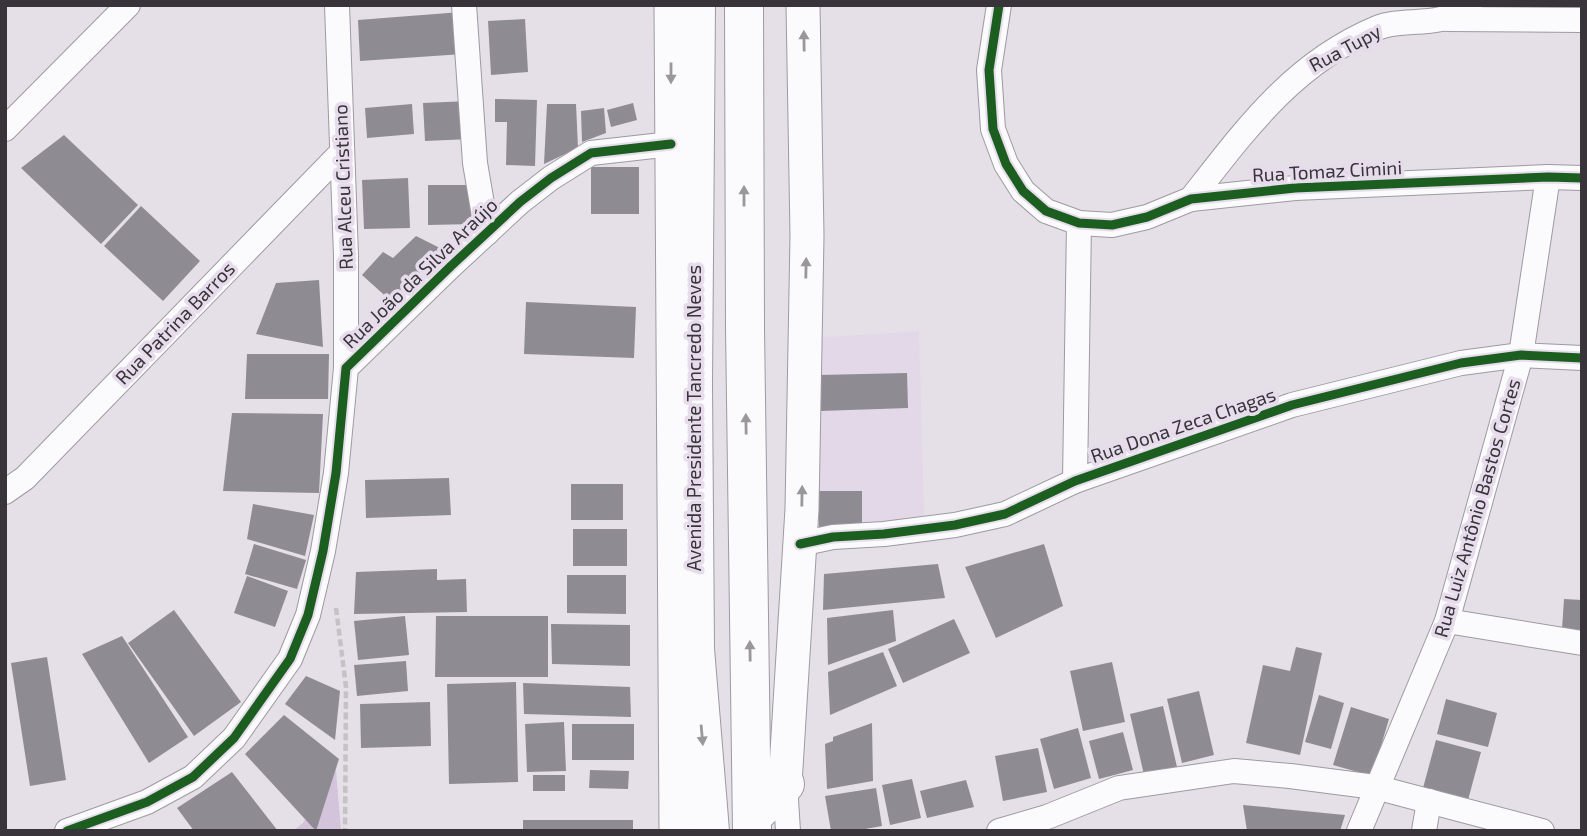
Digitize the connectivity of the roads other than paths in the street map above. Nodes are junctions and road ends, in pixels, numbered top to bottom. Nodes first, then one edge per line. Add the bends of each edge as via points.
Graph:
1 (128, 5) edge
2 (337, 5) edge
3 (464, 5) edge
4 (671, 5) edge
5 (696, 5) edge
6 (744, 5) edge
7 (803, 5) edge
8 (999, 5) edge
9 (1469, 5) edge
10 (1442, 19) junction
11 (1582, 20) edge
12 (5, 129) edge
13 (671, 144) junction
14 (342, 152) junction
15 (1548, 177) junction
16 (1582, 178) edge
17 (1191, 199) junction
18 (1079, 223) junction
19 (487, 233) junction
20 (1521, 355) junction
21 (1582, 358) edge
22 (346, 368) junction
23 (1075, 481) junction
24 (5, 492) edge
25 (800, 544) junction
26 (1447, 621) junction
27 (1582, 643) edge
28 (785, 784) junction
29 (1375, 787) junction
30 (1429, 801) junction
31 (752, 824) edge
32 (67, 831) edge
33 (676, 831) edge
34 (710, 831) edge
35 (788, 831) edge
36 (999, 831) edge
37 (1359, 831) edge
38 (1424, 831) edge
39 (1542, 831) edge

1 - 12 street
2 - 14 street, Rua Alceu Cristiano
3 - 19 street via 475,163
4 -> 13 main road, Avenida Presidente Tancredo Neves
5 -> 34 highway, Avenida Presidente Tancredo Neves via 695,649
31 -> 6 highway
25 -> 7 main road via 807,236
8 - 18 street, Rua Tomaz Cimini via 989,70 993,129 1006,164 1023,191 1046,211
9 - 10 street, Rua Tupy
10 - 11 street
10 - 17 street, Rua Tupy via 1380,27 1302,71 1250,124
13 - 19 street, Rua João da Silva Araújo via 591,153 551,178
13 - 33 main road, Avenida Presidente Tancredo Neves
14 - 22 street, Rua Alceu Cristiano
14 - 24 street, Rua Patrina Barros via 25,478
15 - 16 street, Rua Tomaz Cimini
15 - 17 street, Rua Tomaz Cimini via 1294,188
15 - 20 street, Rua Luiz Antônio Bastos Cortes
17 - 18 street, Rua Tomaz Cimini via 1112,225
18 - 23 street
19 - 22 street, Rua João da Silva Araújo
20 - 21 street, Rua Dona Zeca Chagas
20 - 23 street, Rua Dona Zeca Chagas via 1461,363 1292,405
20 - 26 street, Rua Luiz Antônio Bastos Cortes
22 - 32 street, Rua João da Silva Araújo via 323,551 308,615 290,659 234,737 193,777 147,802
23 - 25 street, Rua Dona Zeca Chagas via 1004,514 955,525
25 - 28 main road
26 - 27 street
26 - 29 street, Rua Luiz Antônio Bastos Cortes
28 - 31 highway
28 - 35 street
29 - 30 street
29 - 36 street via 1234,771 1119,788
29 - 37 street, Rua Luiz Antônio Bastos Cortes
30 - 38 street
30 - 39 street

